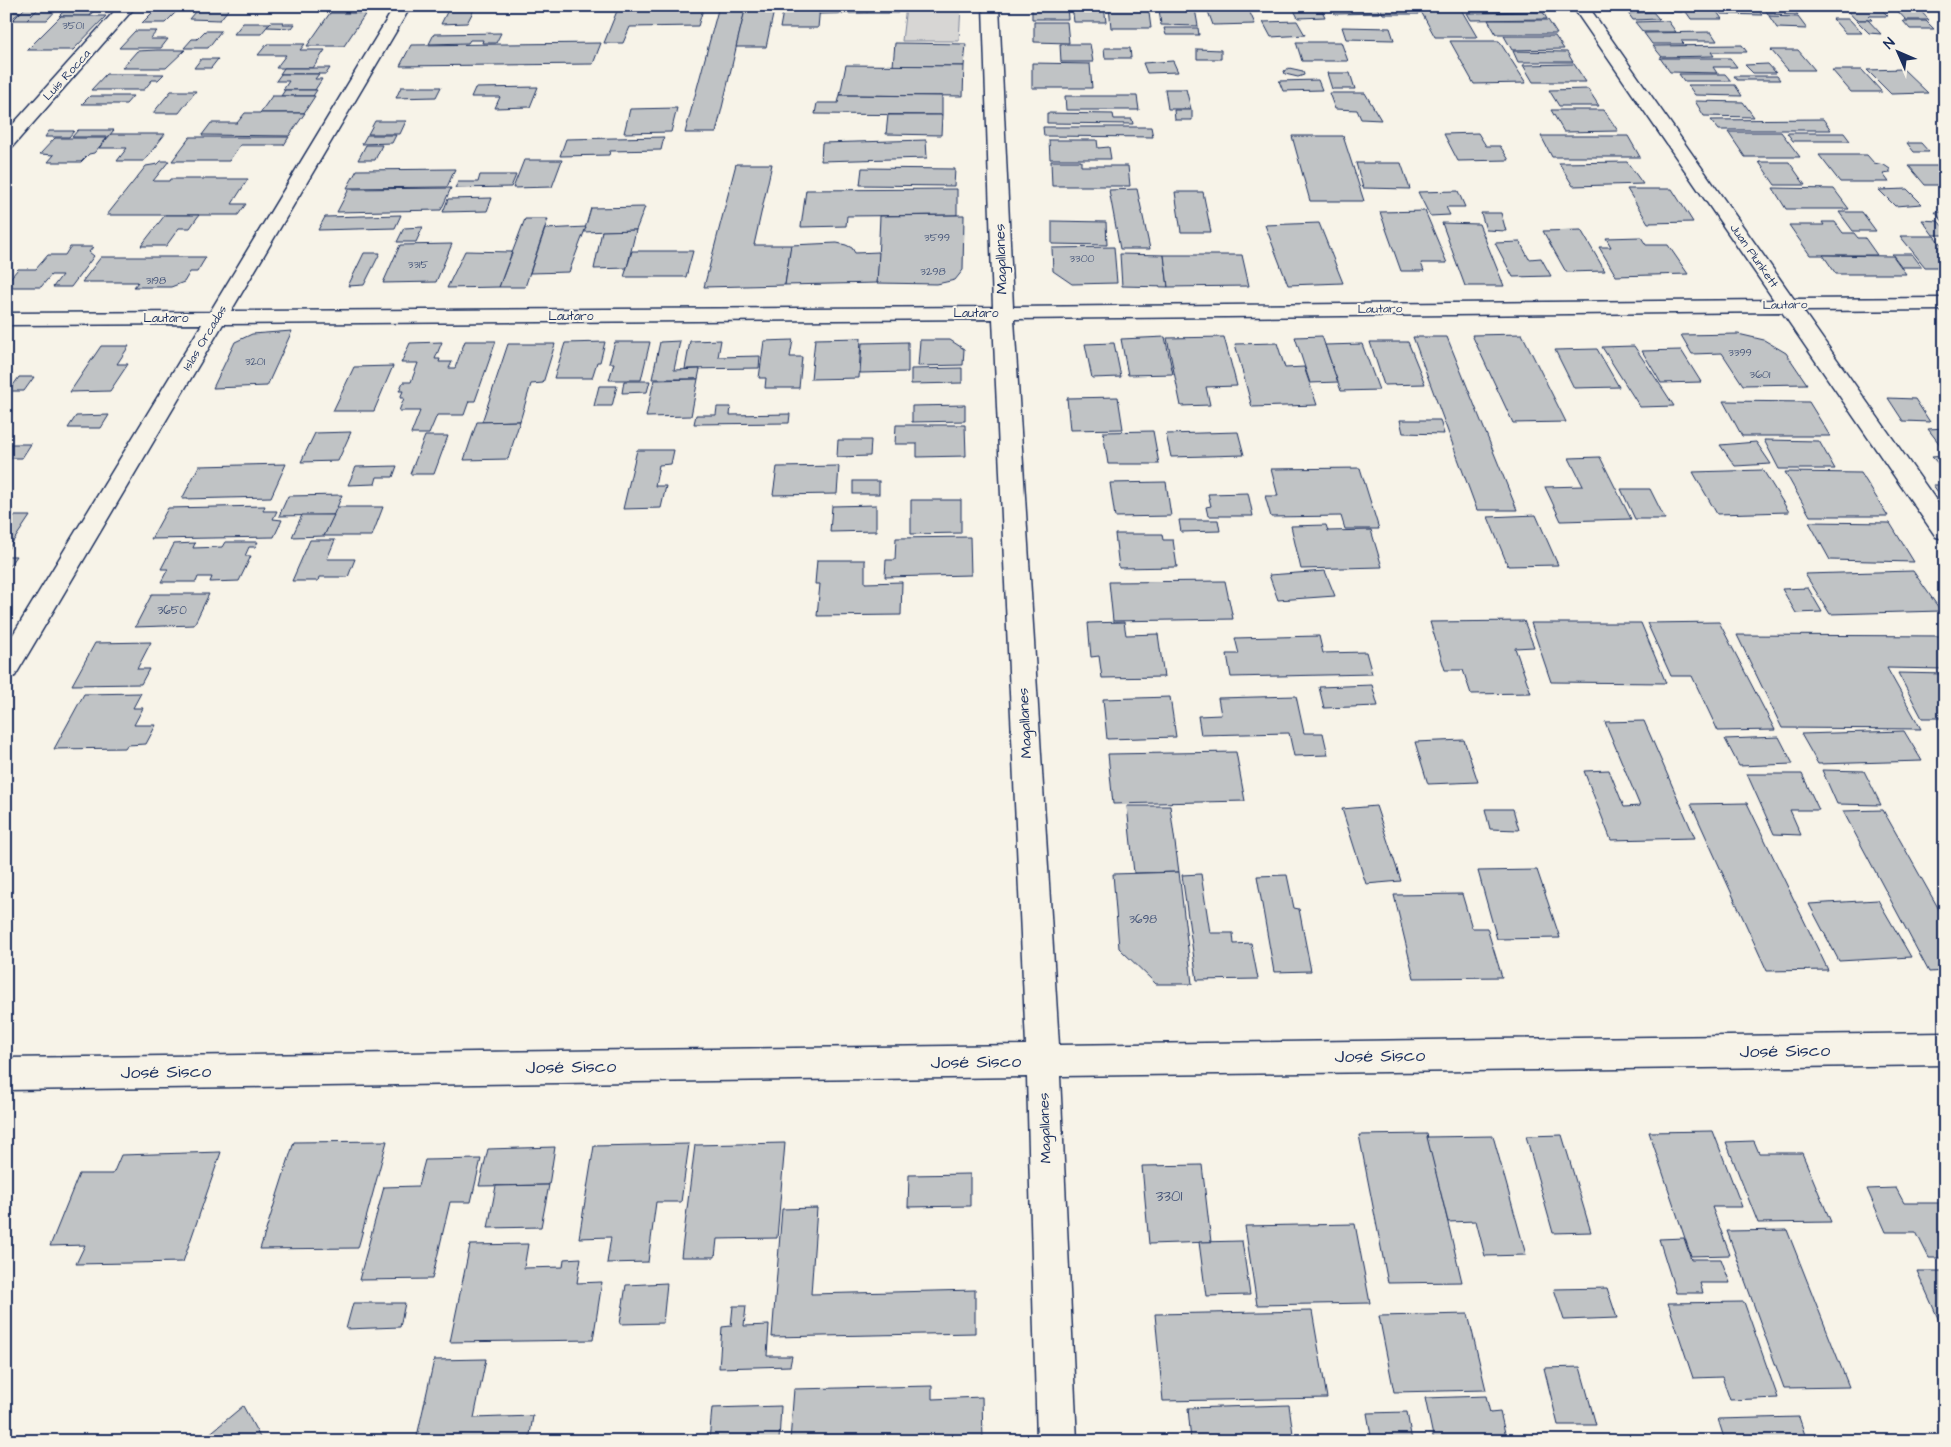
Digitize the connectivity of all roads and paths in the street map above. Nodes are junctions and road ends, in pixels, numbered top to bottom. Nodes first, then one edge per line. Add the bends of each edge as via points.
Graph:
1 (128, 6) edge
2 (403, 6) edge
3 (991, 6) edge
4 (1580, 6) edge
5 (6, 143) edge
6 (1945, 304) edge
7 (1788, 305) junction
8 (1003, 313) junction
9 (216, 318) junction
10 (6, 320) edge
11 (1945, 531) edge
12 (6, 669) edge
13 (1945, 1049) edge
14 (1043, 1061) junction
15 (6, 1074) edge
16 (1058, 1441) edge

1 - 5 street, Luis Rocca
2 - 9 street, Islas Orcadas
3 - 8 street, Magallanes
4 - 7 street, Juan Plunkett
6 - 7 street, Lautaro
7 - 8 street, Lautaro
7 - 11 street, Juan Plunkett
8 - 9 street, Lautaro
8 - 14 street, Magallanes
9 - 10 street, Lautaro
9 - 12 street, Islas Orcadas
13 - 14 street, José Sisco
14 - 15 street, José Sisco
14 - 16 street, Magallanes

